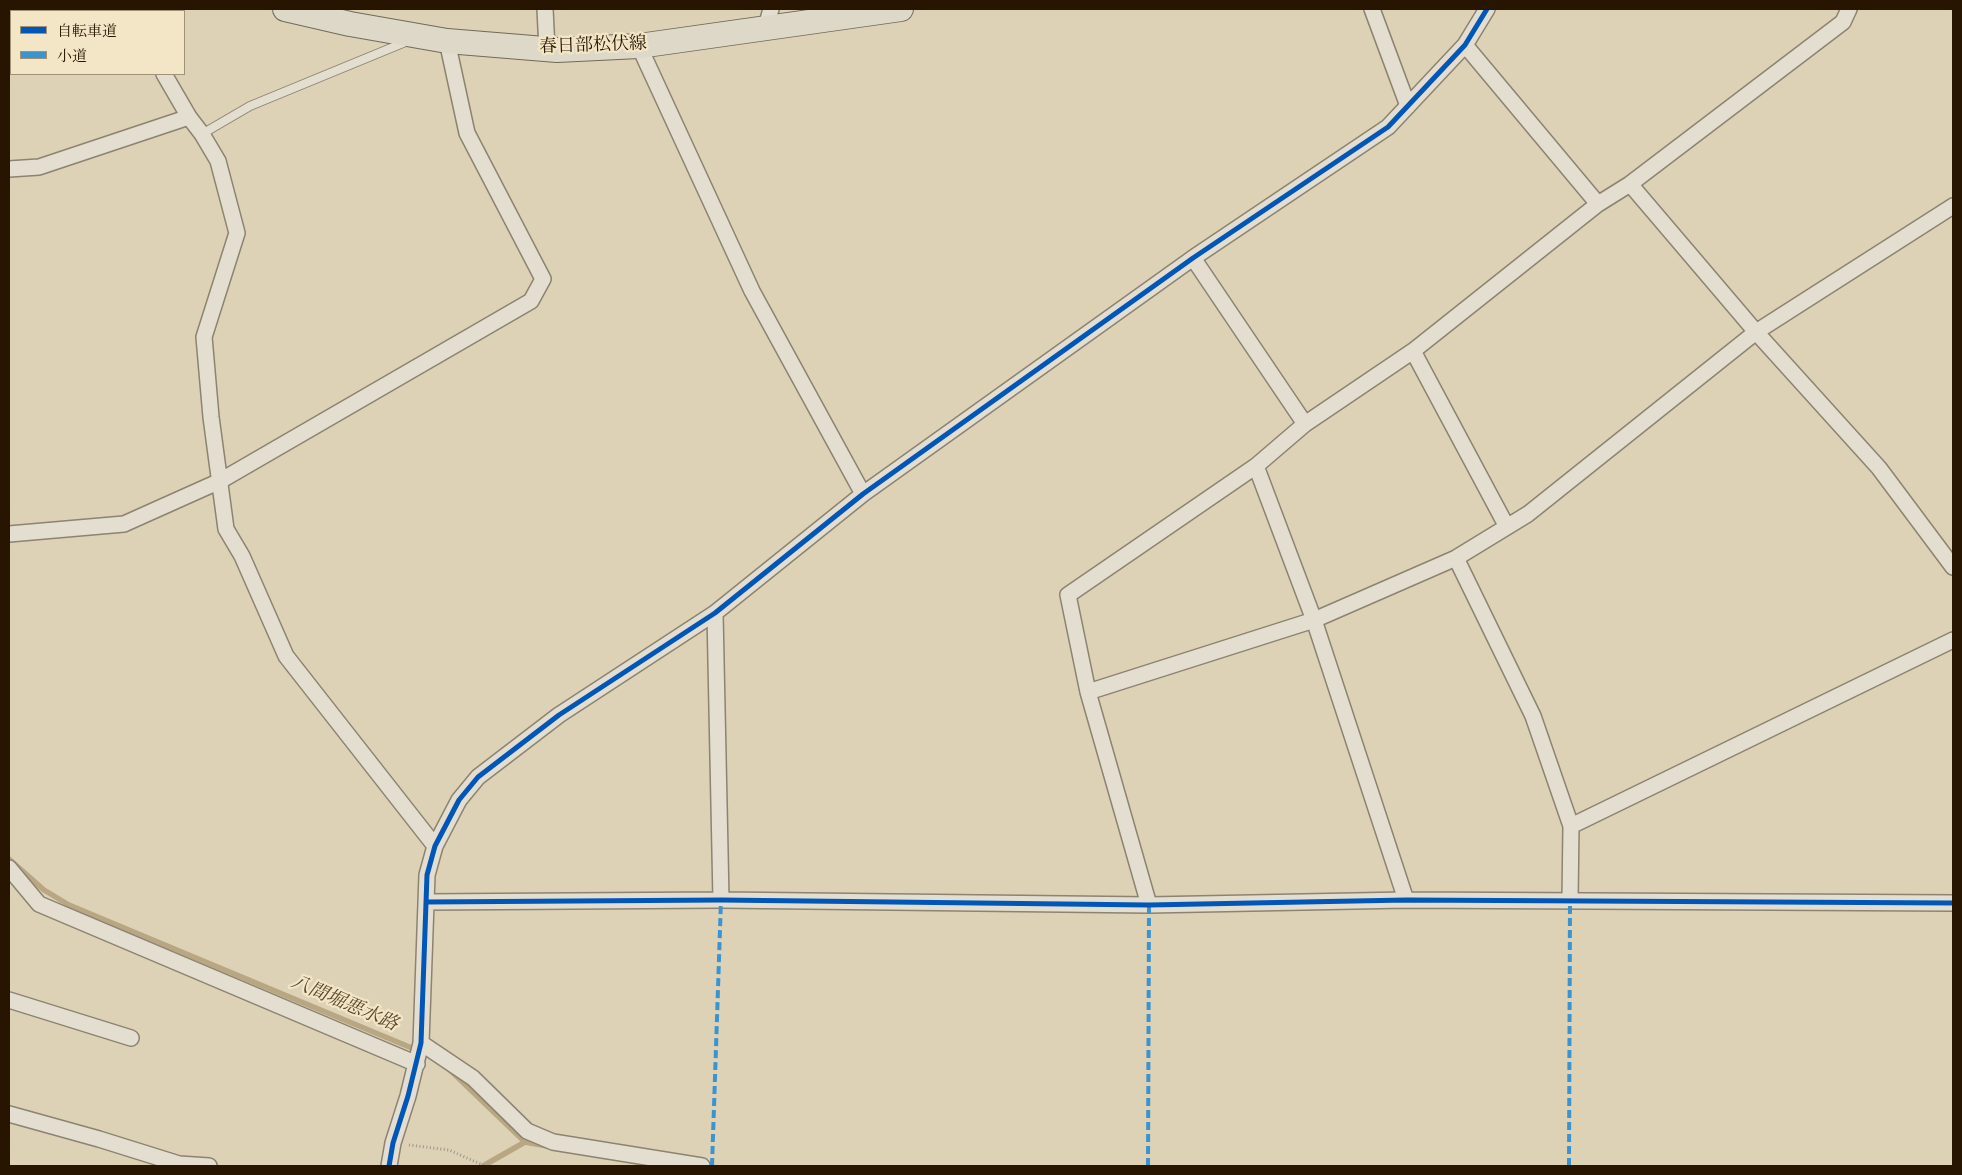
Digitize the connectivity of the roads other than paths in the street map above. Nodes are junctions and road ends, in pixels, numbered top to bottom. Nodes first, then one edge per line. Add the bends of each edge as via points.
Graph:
1 (285, 9) edge
2 (545, 9) edge
3 (902, 9) edge
4 (1372, 9) edge
5 (1487, 9) edge
6 (1849, 9) edge
7 (769, 18) edge
8 (419, 36) junction
9 (447, 41) junction
10 (1465, 45) junction
11 (639, 46) junction
12 (548, 49) junction
13 (165, 75) edge
14 (1408, 106) junction
15 (189, 117) junction
16 (202, 134) junction
17 (9, 169) edge
18 (1630, 184) junction
19 (1598, 204) junction
20 (1953, 206) edge
21 (1192, 258) junction
22 (1756, 332) junction
23 (1413, 351) junction
24 (1305, 424) junction
25 (1256, 466) junction
26 (220, 481) junction
27 (863, 494) junction
28 (1507, 527) junction
29 (9, 534) edge
30 (1456, 558) junction
31 (1953, 568) edge
32 (715, 613) junction
33 (1314, 620) junction
34 (1953, 640) edge
35 (1088, 692) junction
36 (1571, 826) junction
37 (435, 846) junction
38 (9, 868) edge
39 (721, 900) junction
40 (1406, 900) junction
41 (1570, 900) junction
42 (426, 902) junction
43 (1953, 903) edge
44 (1149, 905) junction
45 (9, 1000) edge
46 (131, 1038) dead end
47 (421, 1043) junction
48 (417, 1064) junction
49 (9, 1114) edge
50 (209, 1166) edge
51 (389, 1166) edge
52 (702, 1166) edge

1 - 8 main road, 春日部松伏線
2 - 12 street
3 - 7 main road, 春日部松伏線
4 - 14 street
5 - 10 street
6 - 18 street via 1843,22
7 - 11 main road, 春日部松伏線
8 - 9 main road, 春日部松伏線
8 - 16 lane via 250,106
9 - 12 main road, 春日部松伏線
9 - 26 street via 467,133 543,279 531,301
10 - 14 street
10 - 19 street
11 - 12 main road, 春日部松伏線
11 - 27 street via 752,291
13 - 15 street
14 - 21 street via 1388,127
15 - 16 street
15 - 17 street via 39,167
16 - 26 street via 218,161 237,233 204,337
18 - 19 street
18 - 22 street
19 - 23 street
20 - 22 street
21 - 24 street
21 - 27 street
22 - 28 street via 1528,514
22 - 31 street via 1880,468
23 - 24 street
23 - 28 street
24 - 25 street
25 - 33 street
25 - 35 street via 1068,595
26 - 29 street via 124,524
26 - 37 street via 226,528 242,556 286,656
27 - 32 street
28 - 30 street
30 - 33 street
30 - 36 street via 1533,716
32 - 37 street via 560,715 478,777 459,800
32 - 39 street
33 - 35 street
33 - 40 street
34 - 36 street
35 - 44 street
36 - 41 street
37 - 42 street via 427,875
38 - 48 street via 39,904
39 - 42 street
39 - 44 street
40 - 41 street
40 - 44 street
41 - 43 street
42 - 47 street
45 - 46 street
47 - 48 street
47 - 52 street via 473,1078 527,1130 553,1142
48 - 51 street
49 - 50 street via 179,1164

